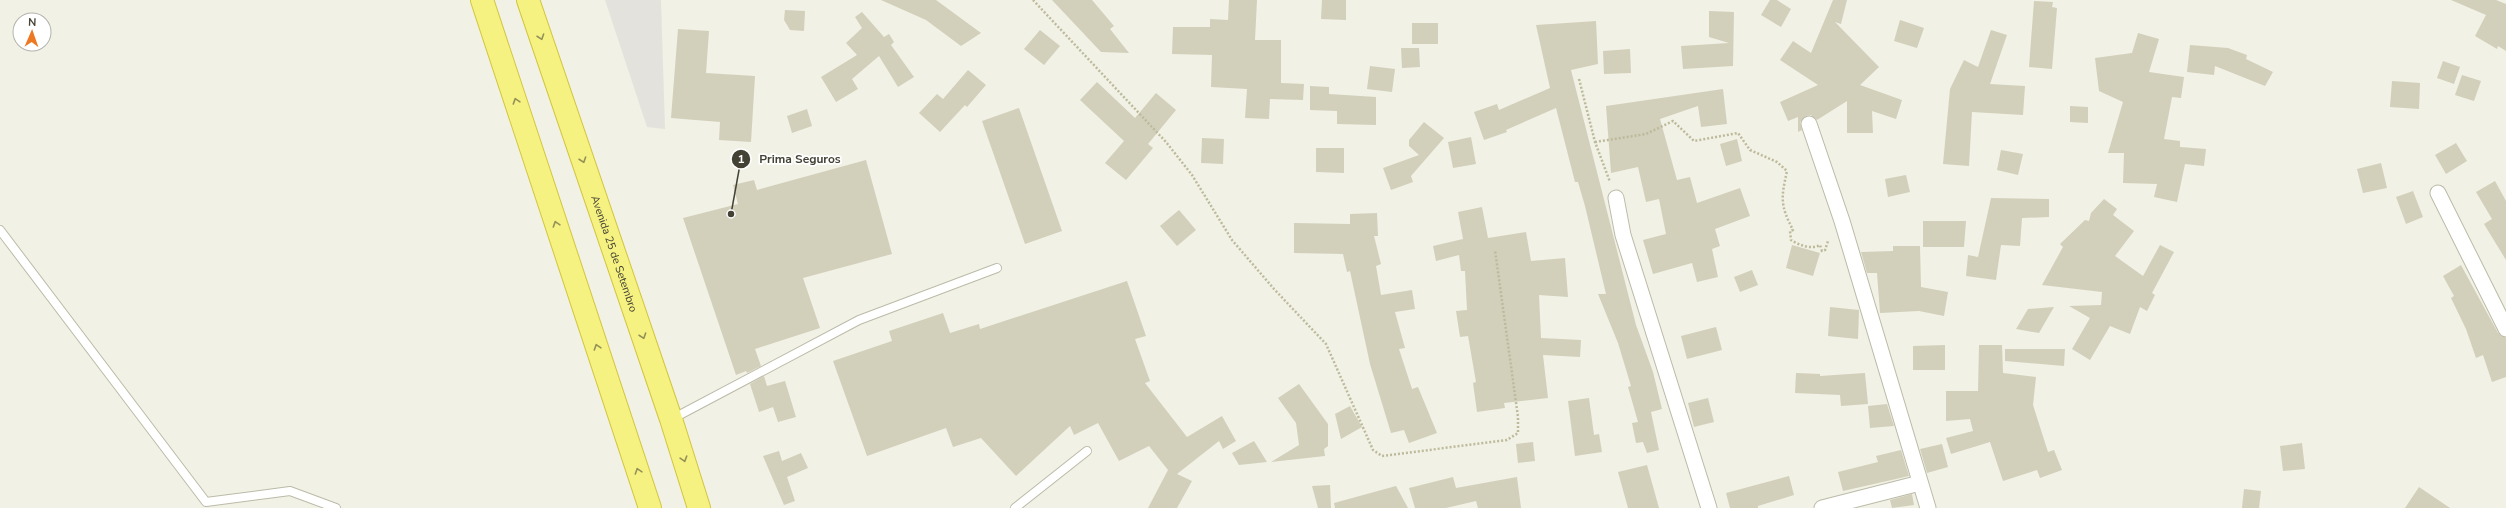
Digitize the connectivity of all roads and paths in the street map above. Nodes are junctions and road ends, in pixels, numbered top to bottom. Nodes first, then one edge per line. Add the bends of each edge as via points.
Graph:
1 (482, 0) edge
2 (528, 0) edge
3 (1033, 0) edge
4 (1579, 79) dead end
5 (1809, 124) dead end
6 (1596, 142) junction
7 (2438, 193) dead end
8 (1616, 198) joint
9 (0, 230) edge
10 (1828, 241) dead end
11 (1495, 250) dead end
12 (997, 268) dead end
13 (2506, 329) edge
14 (672, 419) junction
15 (1087, 451) dead end
16 (1920, 483) junction
17 (209, 505) edge
18 (336, 508) edge
19 (650, 508) edge
20 (699, 508) edge
21 (1015, 508) edge
22 (1709, 508) edge
23 (1822, 508) edge
24 (1928, 508) edge

19 -> 1 highway
2 -> 14 highway, Avenida 25 de Setembro
3 - 11 path via 1166,142 1192,175 1232,240 1326,344 1373,450 1382,456 1507,440 1518,434 1518,417
4 - 6 path
5 - 16 street via 1842,220
6 - 8 path
6 - 10 path via 1646,134 1673,121 1694,141 1738,133 1750,150 1777,162 1787,171 1782,191 1782,209 1793,230 1790,231 1791,240 1801,245 1820,245 1822,251 1825,250
7 - 13 street
8 - 22 street via 1623,235
9 - 17 lane
12 - 14 lane via 859,320
14 -> 20 highway, Avenida 25 de Setembro
15 - 21 lane
16 - 23 street
16 - 24 street
17 - 18 lane via 290,492

